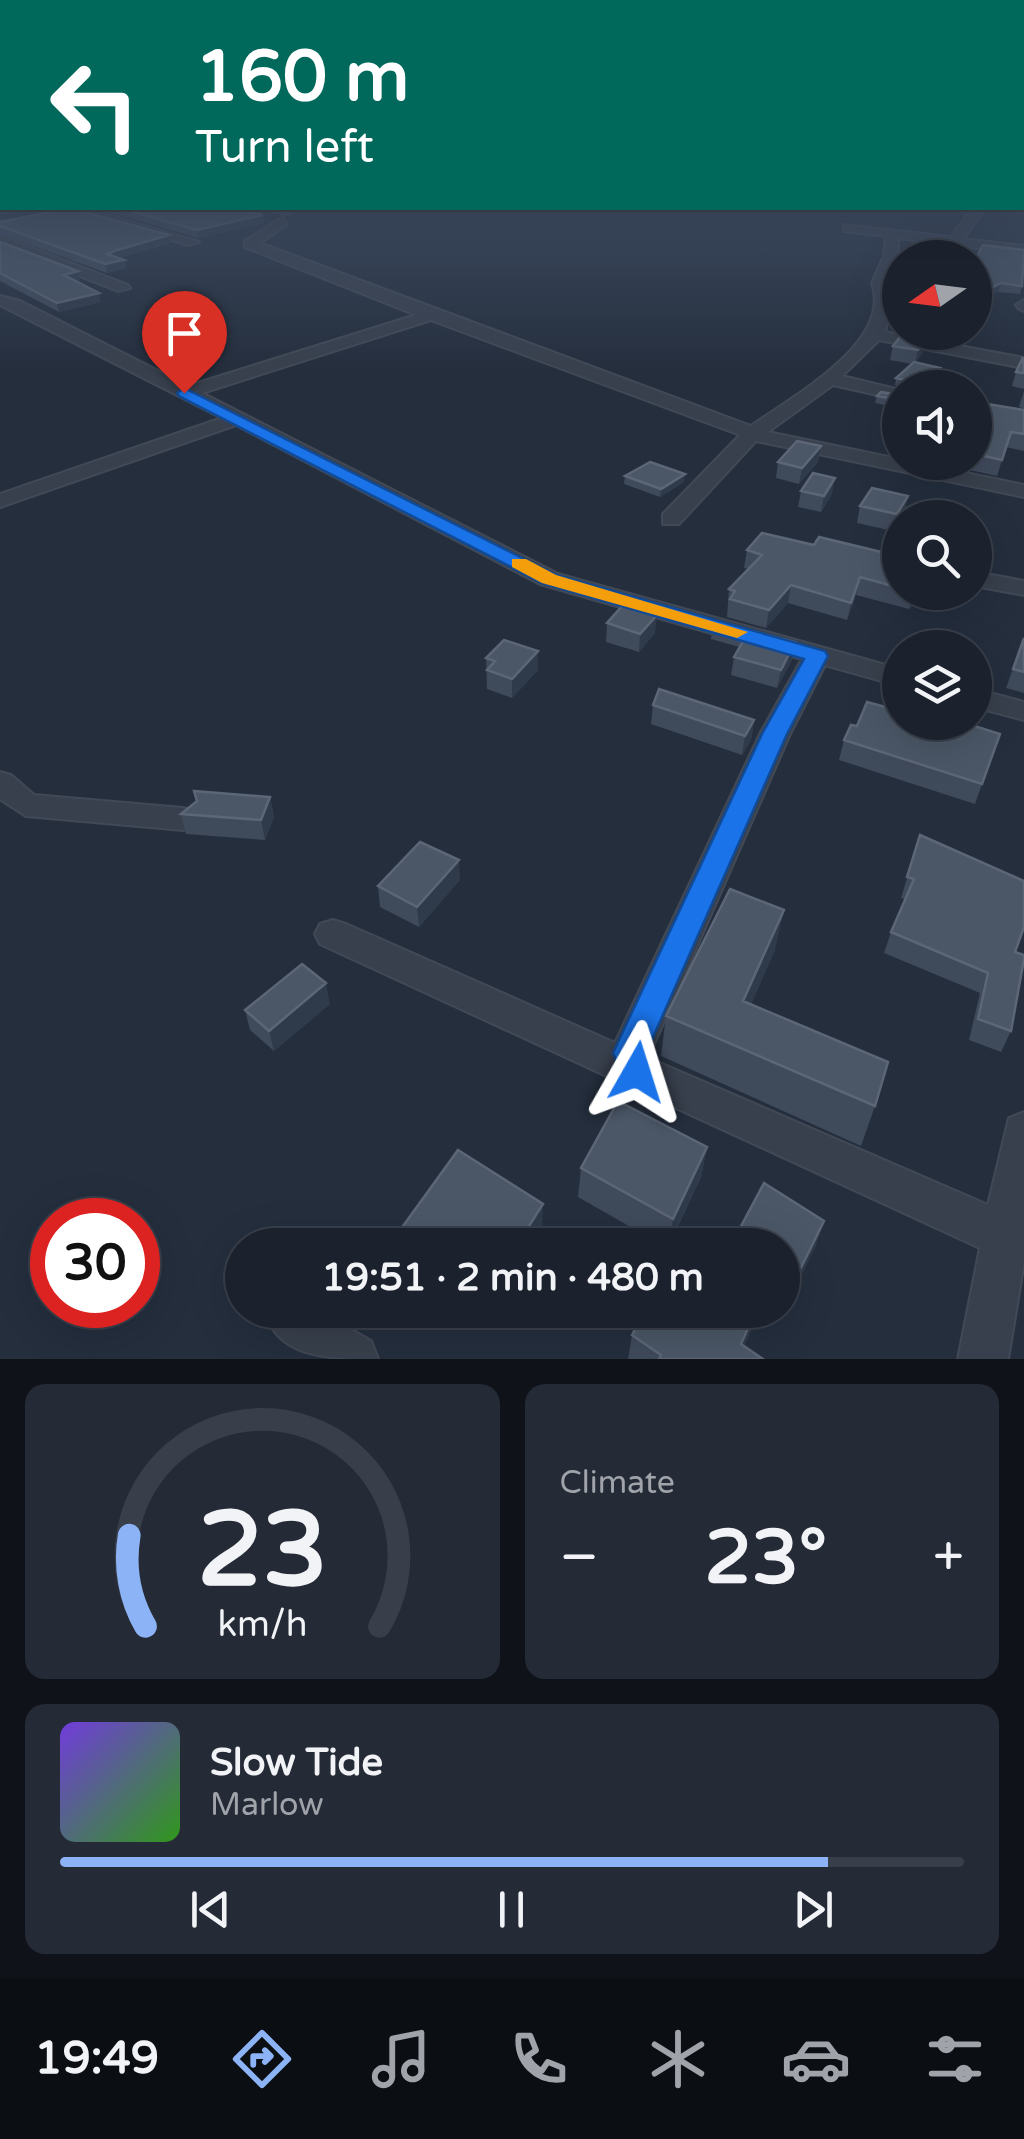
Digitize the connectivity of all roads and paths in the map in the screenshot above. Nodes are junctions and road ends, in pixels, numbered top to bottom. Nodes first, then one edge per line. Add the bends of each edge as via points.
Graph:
1 (11, 244) edge
2 (251, 244) edge
3 (892, 244) edge
4 (992, 246) edge
5 (1024, 250) edge
6 (123, 288) dead end
7 (0, 300) edge
8 (431, 315) junction
9 (876, 335) junction
10 (1024, 362) edge
11 (830, 379) junction
12 (882, 391) edge
13 (184, 393) junction
14 (239, 418) junction
15 (752, 434) junction
16 (1024, 492) edge
17 (0, 502) edge
18 (671, 519) dead end
19 (992, 581) edge
20 (1024, 588) edge
21 (817, 656) junction
22 (882, 673) edge
23 (992, 703) edge
24 (1024, 711) edge
25 (0, 782) edge
26 (183, 818) edge
27 (332, 934) dead end
28 (637, 1072) junction
29 (1024, 1132) edge
30 (1004, 1235) junction
31 (301, 1328) edge
32 (354, 1359) edge
33 (982, 1359) edge

1 - 6 street
2 - 8 street
3 - 9 street via 879,283 885,299
4 - 5 street
7 - 13 street
8 - 13 street
8 - 15 street
9 - 10 street
9 - 11 street
11 - 12 street
11 - 15 street
13 - 14 street
14 - 17 street
14 - 21 street via 549,579
15 - 16 street
15 - 18 street
19 - 20 street
21 - 22 street
21 - 28 street via 774,734 630,1053
23 - 24 street
25 - 26 street via 26,805
27 - 28 street
28 - 30 street
29 - 30 street
30 - 33 street
31 - 32 street

